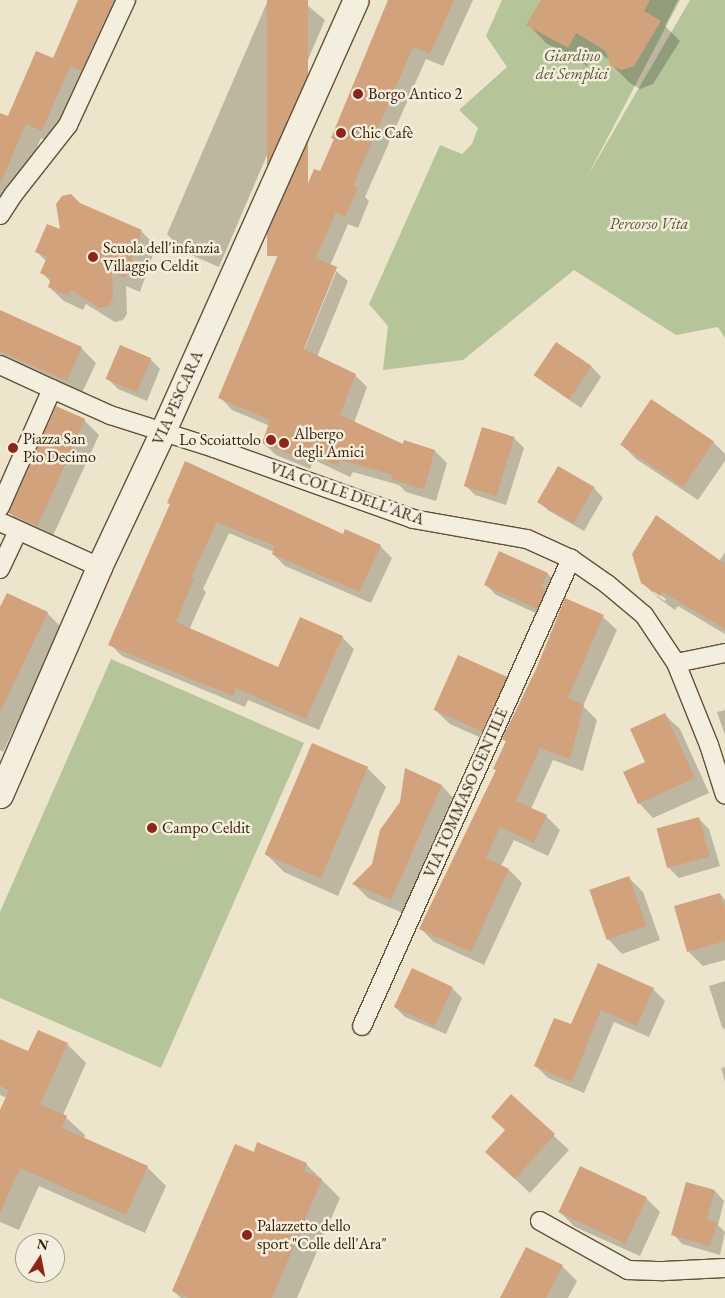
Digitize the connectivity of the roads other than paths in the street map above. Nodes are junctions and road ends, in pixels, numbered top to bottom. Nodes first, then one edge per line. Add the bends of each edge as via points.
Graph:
1 (126, 0) edge
2 (356, 0) edge
3 (0, 215) edge
4 (0, 365) edge
5 (52, 388) junction
6 (162, 433) junction
7 (0, 506) edge
8 (0, 522) edge
9 (18, 530) junction
10 (571, 559) junction
11 (99, 567) junction
12 (0, 569) edge
13 (725, 653) edge
14 (676, 662) junction
15 (0, 795) edge
16 (725, 795) edge
17 (362, 1026) dead end
18 (540, 1221) dead end
19 (725, 1268) edge

1 - 3 street via 68,125
2 - 6 street, VIA PESCARA
4 - 5 street
5 - 6 street via 110,415
5 - 7 street
6 - 10 street, VIA COLLE DELL'ARA via 214,448 413,519 527,539
6 - 11 street, VIA PESCARA
8 - 9 street
9 - 11 street
9 - 12 street
10 - 14 street, VIA COLLE DELL'ARA via 644,615
10 - 17 street, VIA TOMMASO GENTILE
11 - 15 street, VIA PESCARA
13 - 14 street
14 - 16 street, VIA COLLE DELL'ARA
18 - 19 street via 628,1270

